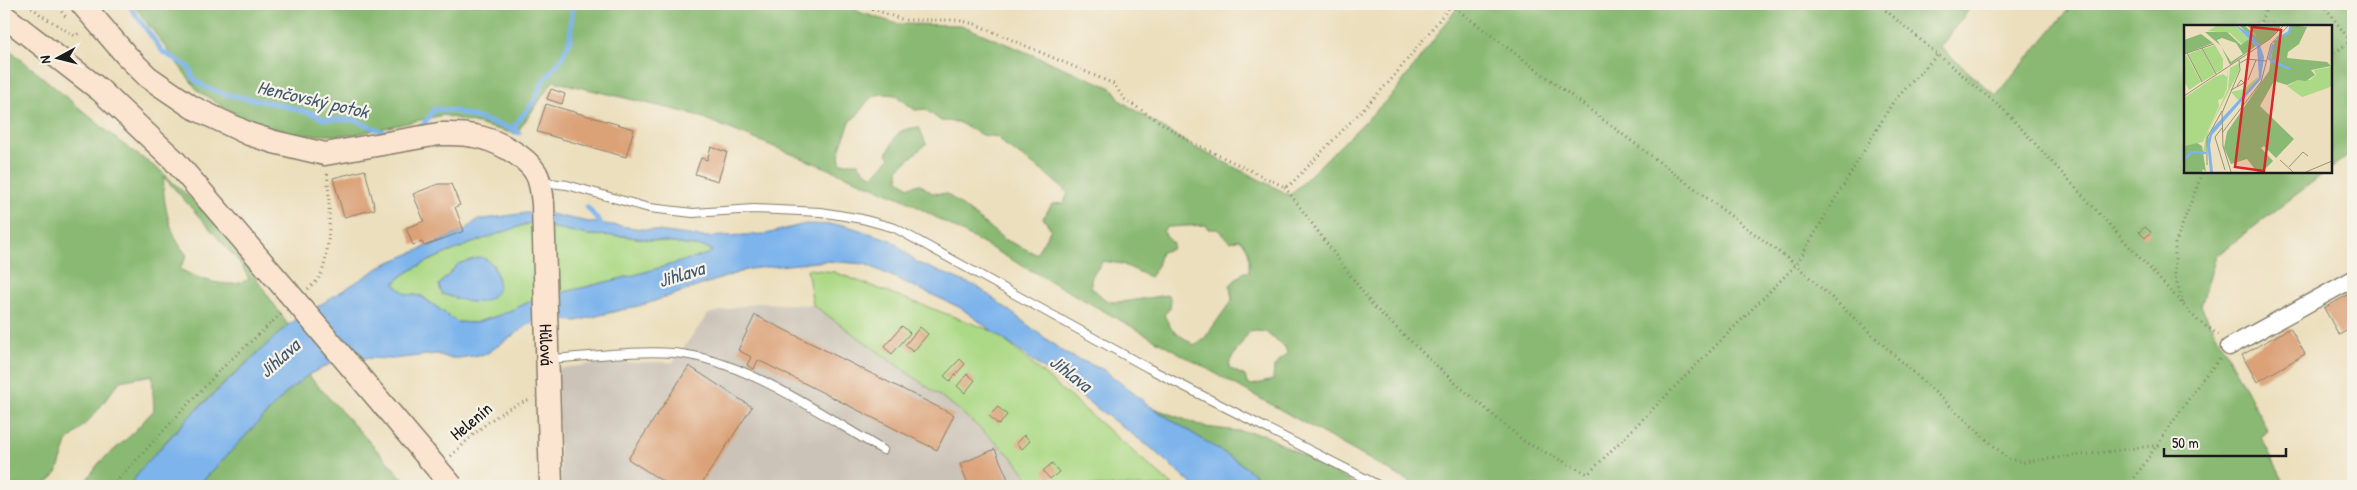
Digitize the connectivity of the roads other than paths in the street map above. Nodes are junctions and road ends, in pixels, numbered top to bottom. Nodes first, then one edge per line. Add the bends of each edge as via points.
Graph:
1 (74, 11) edge
2 (4, 16) edge
3 (539, 182) junction
4 (2353, 279) edge
5 (2232, 346) road end
6 (546, 359) junction
7 (883, 450) dead end
8 (452, 486) edge
9 (551, 486) edge
10 (1380, 486) edge

1 - 3 street via 148,77 192,107 249,134 325,154 439,134 475,136 515,154 536,173
2 - 8 street, bridge via 100,90 174,160
3 - 6 street, Hůlová via 543,204
3 - 10 lane via 567,185 658,209 693,213 754,209 821,212 895,228 1148,368
4 - 5 street
6 - 7 lane via 637,352 707,360 746,372
6 - 9 street, Hůlová

